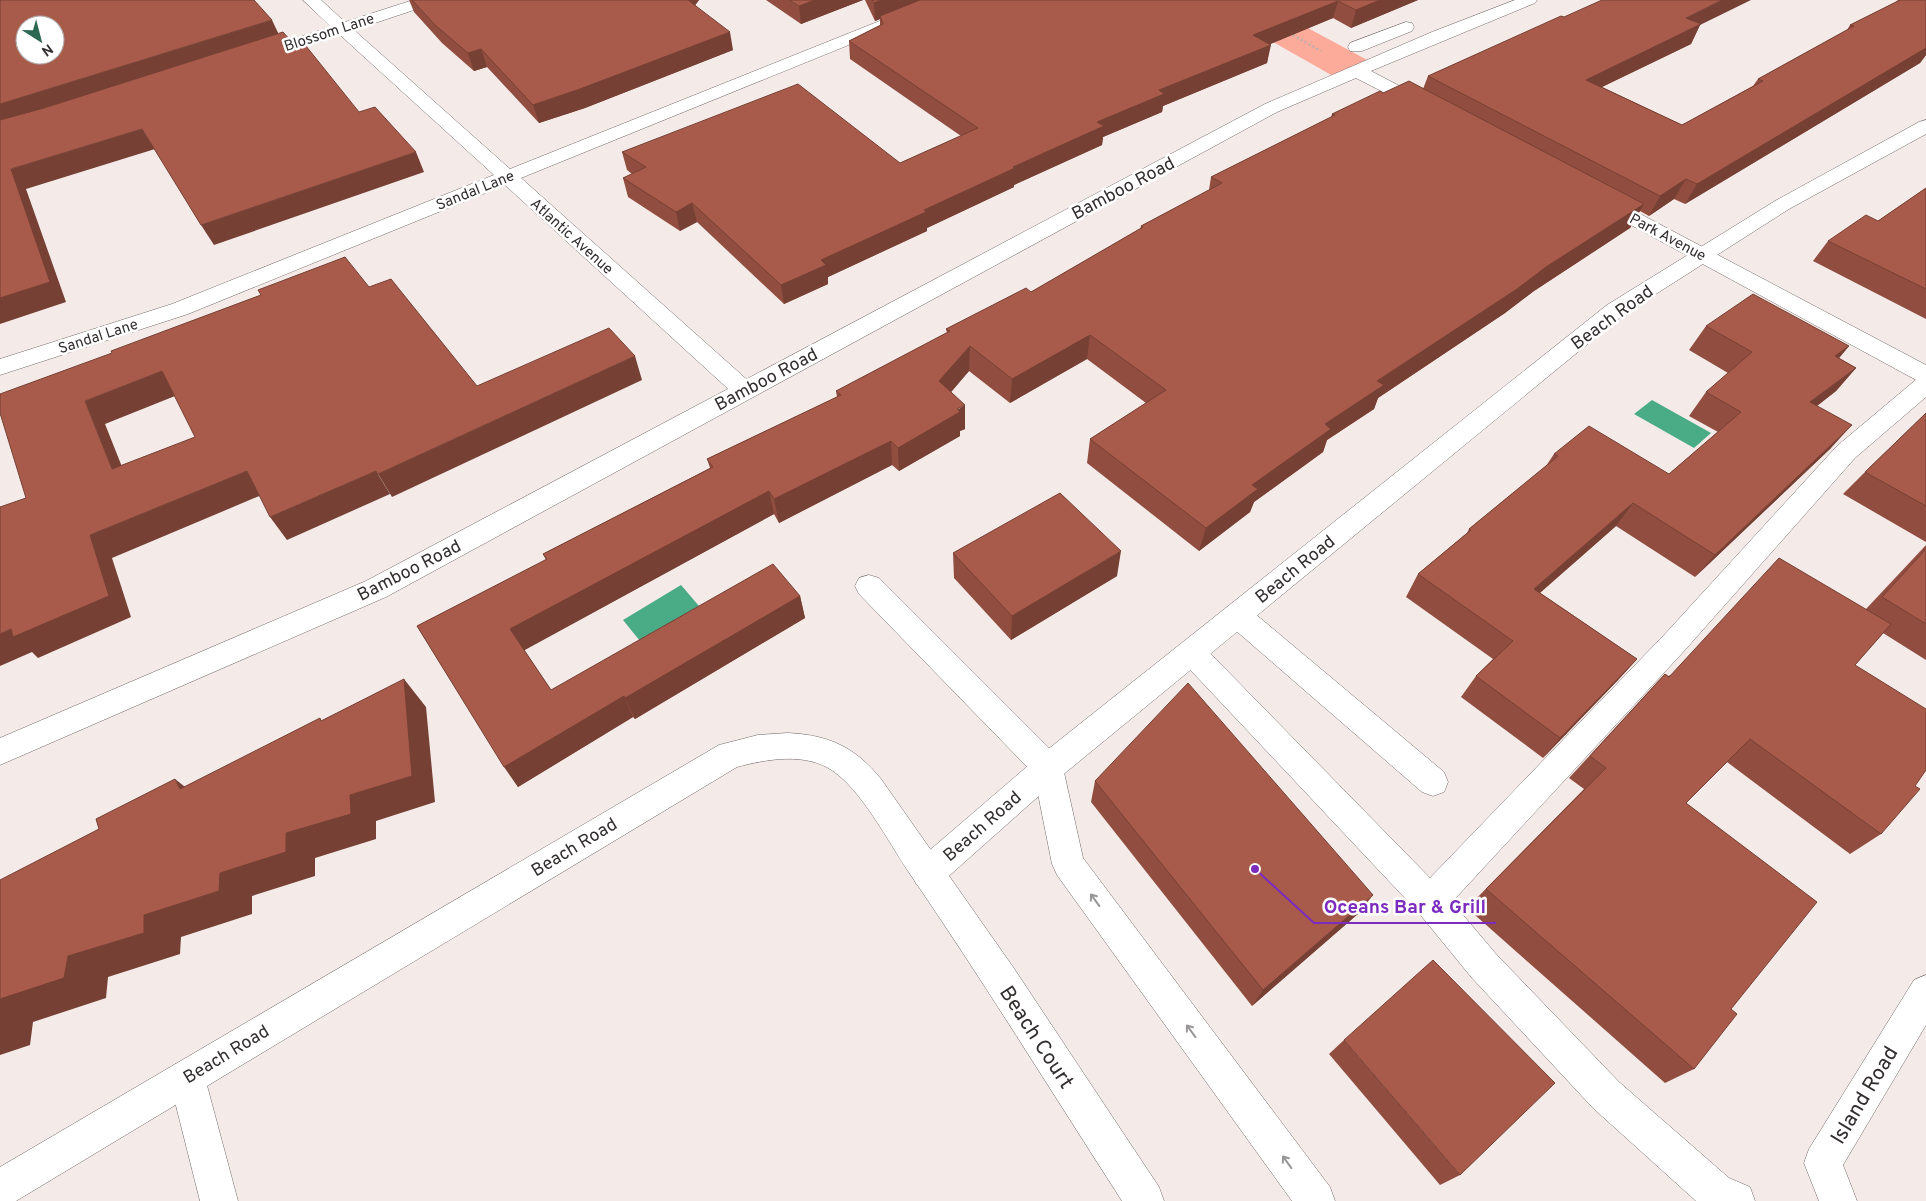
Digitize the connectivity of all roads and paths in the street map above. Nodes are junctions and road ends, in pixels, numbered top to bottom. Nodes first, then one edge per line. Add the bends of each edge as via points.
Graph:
1 (311, 0) edge
2 (428, 0) edge
3 (946, 0) edge
4 (1529, 0) edge
5 (342, 28) junction
6 (1288, 32) edge
7 (1406, 38) junction
8 (1356, 47) dead end
9 (238, 62) edge
10 (1357, 71) junction
11 (1444, 117) edge
12 (1926, 126) edge
13 (507, 177) junction
14 (1590, 196) edge
15 (1703, 256) junction
16 (0, 368) edge
17 (1926, 375) edge
18 (1926, 384) edge
19 (745, 391) junction
20 (869, 586) dead end
21 (1237, 615) junction
22 (1191, 652) junction
23 (0, 752) edge
24 (1048, 768) junction
25 (1433, 782) dead end
26 (928, 873) junction
27 (1430, 901) junction
28 (1926, 992) edge
29 (187, 1078) junction
30 (0, 1189) edge
31 (219, 1201) edge
32 (1145, 1201) edge
33 (1316, 1201) edge
34 (1736, 1201) edge
35 (1838, 1201) edge

1 - 5 street, Atlantic Avenue
2 - 5 street, Blossom Lane
3 - 13 street, Sandal Lane
4 - 7 street, Bamboo Road
5 - 9 street, Blossom Lane
5 - 13 street, Atlantic Avenue
6 - 10 path
7 - 8 street via 1383,36
7 - 10 street, Bamboo Road
10 - 11 street
10 - 19 street, Bamboo Road via 1271,108
12 - 15 street, Beach Road via 1782,205
13 - 16 street, Sandal Lane via 180,308
13 - 19 street, Atlantic Avenue
14 - 15 street, Park Avenue
15 - 17 street, Park Avenue
15 - 21 street, Beach Road via 1615,310
18 - 27 street via 1846,452 1675,642
19 - 23 street, Bamboo Road via 376,589
20 - 24 street
21 - 22 street, Beach Road
21 - 25 street
22 - 24 street, Beach Road
22 - 27 street
24 - 26 street, Beach Road
33 -> 24 street via 1068,864
26 - 29 street, Beach Road via 862,780 843,761 818,750 791,745 757,748 730,755
26 - 32 street, Beach Court
27 - 34 street via 1484,966 1606,1095 1714,1192
28 - 35 street, Island Road via 1823,1163
29 - 30 street, Beach Road
29 - 31 street

